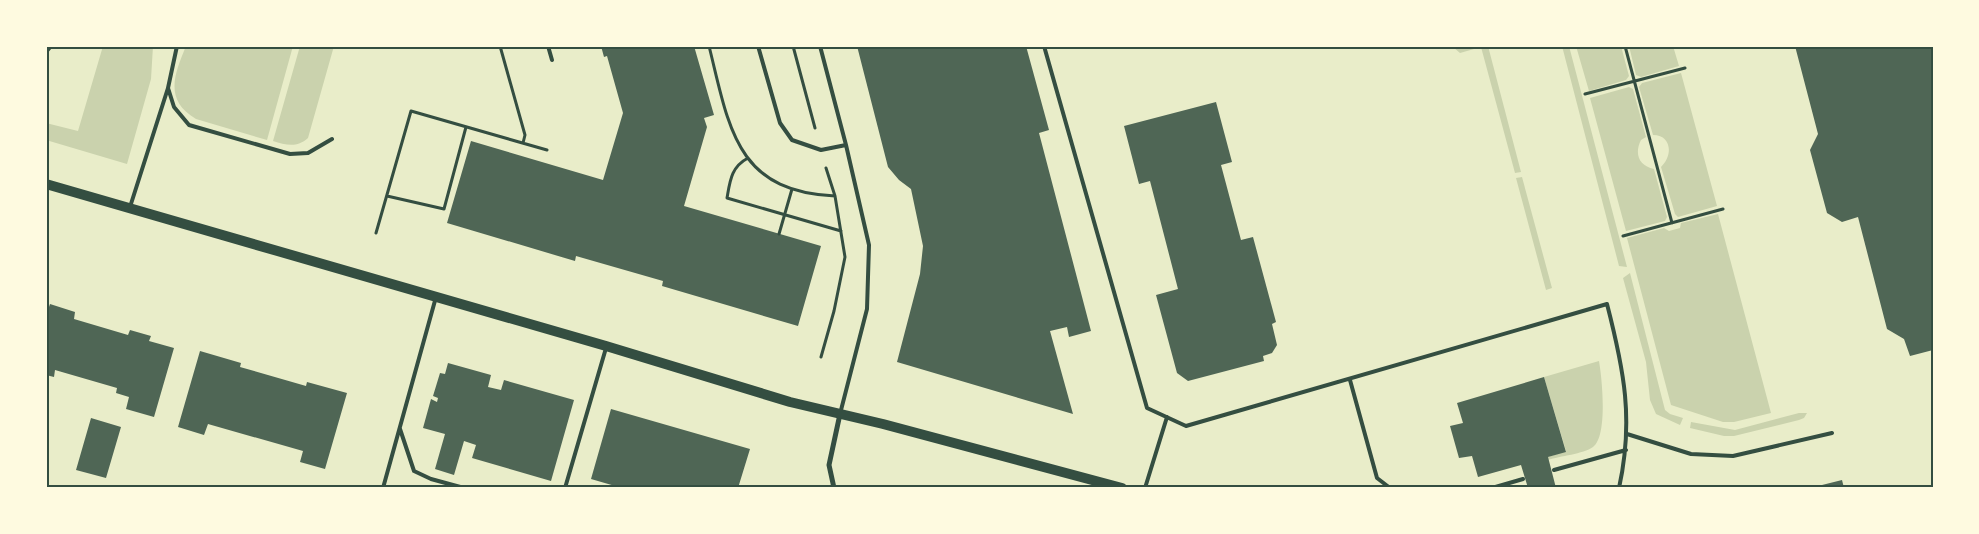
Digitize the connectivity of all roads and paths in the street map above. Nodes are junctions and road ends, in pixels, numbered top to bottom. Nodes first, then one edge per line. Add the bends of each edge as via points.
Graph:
1 (52, 46) edge
2 (177, 46) edge
3 (500, 46) edge
4 (548, 46) edge
5 (708, 46) edge
6 (758, 46) edge
7 (793, 46) edge
8 (820, 46) edge
9 (1044, 46) edge
10 (1624, 46) edge
11 (46, 52) edge
12 (552, 60) dead end
13 (1685, 68) dead end
14 (1634, 80) junction
15 (168, 88) junction
16 (1585, 94) dead end
17 (466, 127) junction
18 (815, 129) dead end
19 (332, 139) dead end
20 (523, 143) junction
21 (846, 144) junction
22 (548, 150) dead end
23 (748, 158) junction
24 (826, 168) dead end
25 (46, 184) edge
26 (792, 190) junction
27 (387, 196) junction
28 (835, 196) junction
29 (130, 207) junction
30 (1724, 209) dead end
31 (784, 215) junction
32 (1672, 222) junction
33 (842, 231) junction
34 (376, 233) dead end
35 (779, 234) dead end
36 (1623, 236) dead end
37 (436, 297) junction
38 (606, 346) junction
39 (821, 357) dead end
40 (1350, 380) junction
41 (840, 414) junction
42 (1167, 418) junction
43 (400, 429) junction
44 (1832, 433) dead end
45 (1627, 434) junction
46 (1626, 450) junction
47 (1554, 470) dead end
48 (1523, 479) dead end
49 (383, 488) edge
50 (464, 488) edge
51 (565, 488) edge
52 (834, 488) edge
53 (1122, 488) edge
54 (1145, 488) edge
55 (1390, 488) edge
56 (1492, 488) edge
57 (1619, 488) edge

1 - 11 lane
2 - 15 lane
3 - 20 path via 525,135
4 - 12 lane
5 - 23 path via 728,122
6 - 21 lane via 780,123 792,140 821,150
7 - 18 path
8 - 21 lane
9 - 42 lane via 1147,408
10 - 14 path
13 - 14 path
14 - 16 path
14 - 32 path
15 - 19 lane via 174,107 189,125 290,154 308,153
15 - 29 lane
17 - 20 path
17 - 27 path via 444,209
17 - 27 path via 411,111
20 - 22 path
21 - 41 lane via 868,245 867,309
23 - 26 path via 772,181
23 - 31 path via 733,171 726,198
24 - 28 path
25 - 29 main road
26 - 28 path
26 - 31 path
27 - 34 path
28 - 33 path
29 - 37 main road
30 - 32 path
31 - 33 path
31 - 35 path
32 - 36 path
33 - 39 path via 845,257
37 - 38 main road
37 - 43 lane
38 - 41 main road
38 - 51 lane
40 - 42 lane via 1186,426
40 - 45 lane via 1607,304 1621,359 1627,400
40 - 55 lane via 1377,478
41 - 52 street via 828,465
41 - 53 main road
42 - 54 lane
43 - 49 lane
43 - 50 lane via 414,471
44 - 45 lane via 1733,456 1691,454
45 - 46 lane
46 - 47 lane
46 - 57 lane
48 - 56 lane

